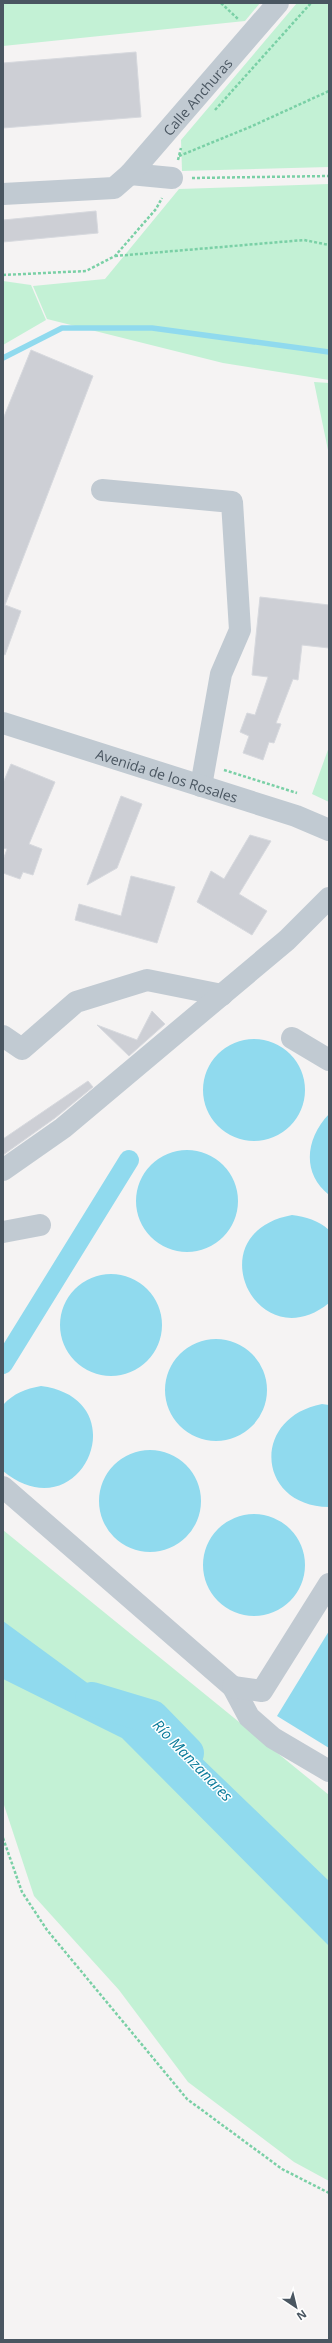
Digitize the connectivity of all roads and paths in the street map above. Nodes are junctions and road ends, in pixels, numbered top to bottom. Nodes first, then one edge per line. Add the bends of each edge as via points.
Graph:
1 (221, 3) edge
2 (278, 3) edge
3 (311, 3) edge
4 (241, 21) dead end
5 (329, 91) edge
6 (213, 112) dead end
7 (182, 147) dead end
8 (179, 156) junction
9 (329, 176) edge
10 (163, 178) junction
11 (122, 181) junction
12 (3, 194) edge
13 (329, 245) edge
14 (115, 256) junction
15 (3, 275) edge
16 (102, 490) dead end
17 (3, 723) edge
18 (201, 786) junction
19 (329, 830) edge
20 (329, 898) edge
21 (222, 995) junction
22 (3, 1036) edge
23 (292, 1038) dead end
24 (329, 1060) edge
25 (3, 1170) edge
26 (40, 1225) dead end
27 (3, 1232) edge
28 (3, 1487) edge
29 (329, 1584) edge
30 (233, 1687) junction
31 (262, 1691) junction
32 (249, 1717) junction
33 (329, 1771) edge
34 (3, 1838) edge
35 (329, 2193) edge

1 - 4 path
2 - 11 street, Calle Anchuras
3 - 6 path
5 - 8 path
7 - 8 path
8 - 10 path
8 - 10 path
9 - 10 path
10 - 11 street
10 - 14 path via 156,209
11 - 12 street
13 - 14 path via 304,240
14 - 15 path via 86,271
16 - 18 street via 232,502 240,630 221,674
17 - 18 street, Avenida de los Rosales
18 - 19 street, Avenida de los Rosales via 296,816
20 - 21 street via 287,940
21 - 22 street via 147,980 76,1002 22,1049
21 - 25 street via 63,1128
23 - 24 street
26 - 27 street
28 - 30 street
29 - 31 street
30 - 31 street
30 - 32 street
31 - 32 street
32 - 33 street via 273,1738
34 - 35 path via 22,1892 47,1930 187,2099 282,2169

